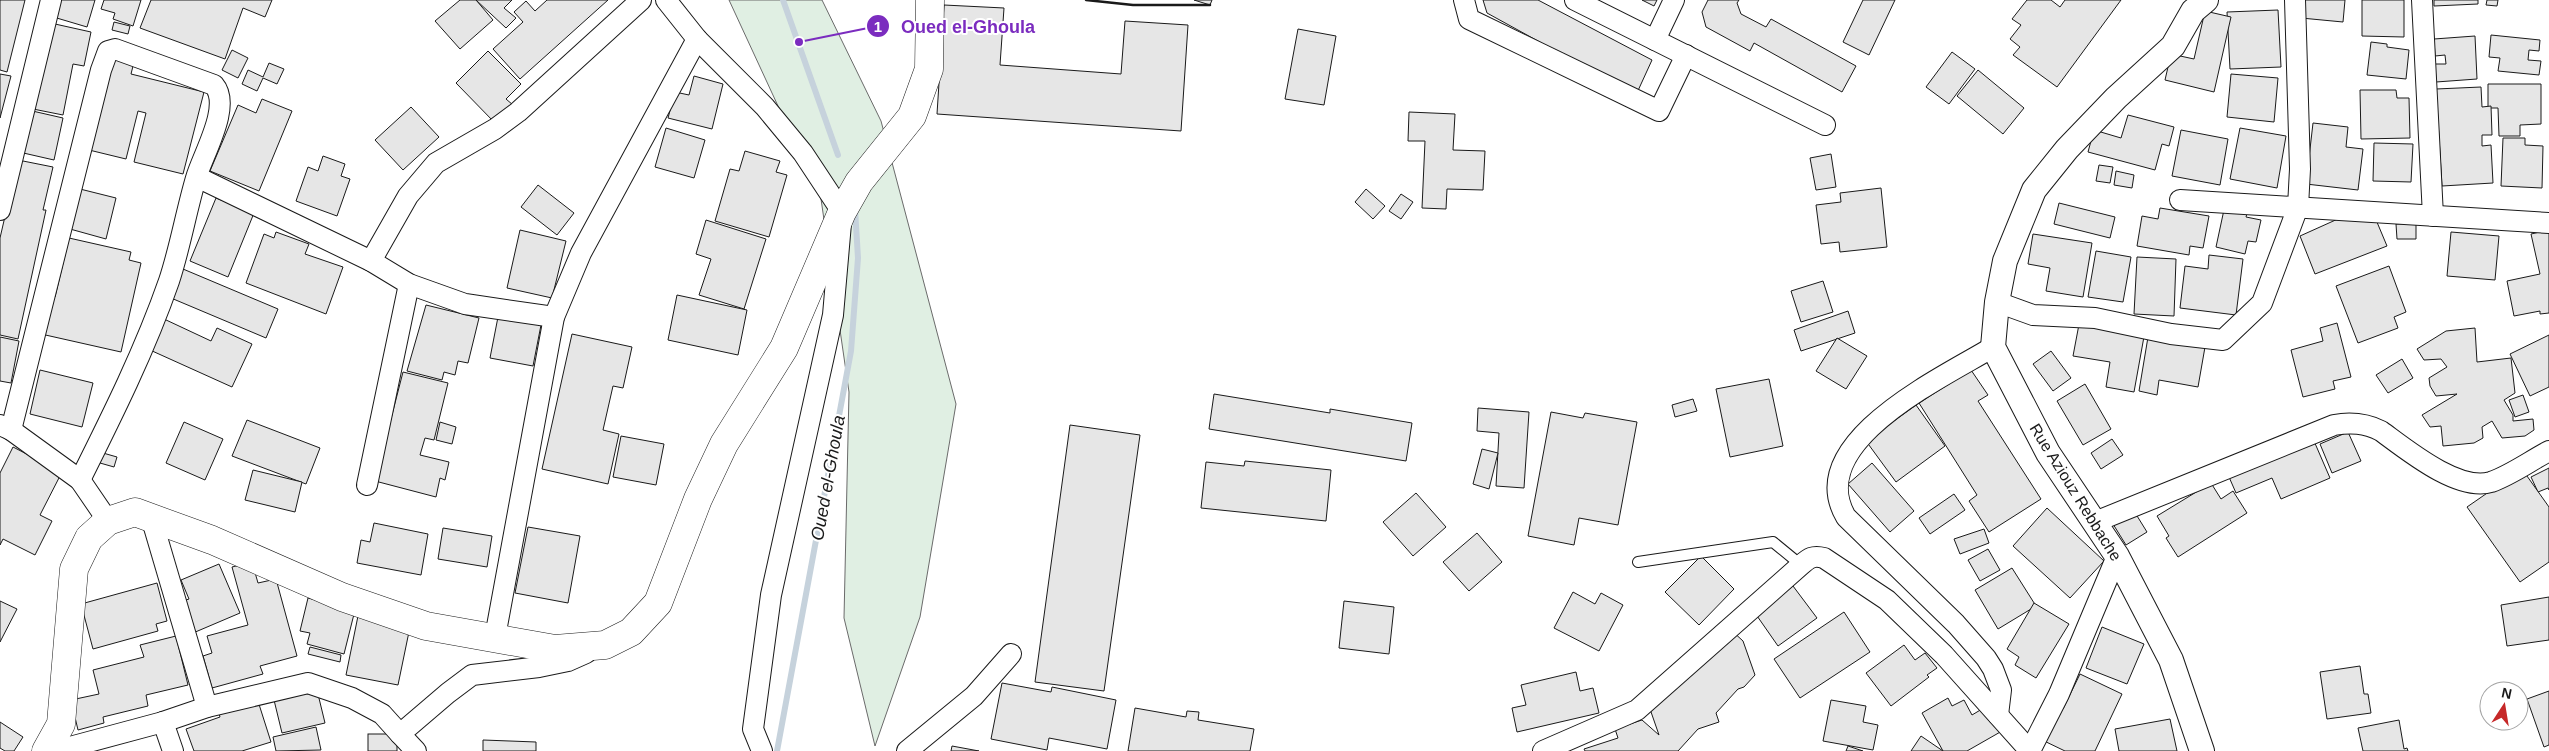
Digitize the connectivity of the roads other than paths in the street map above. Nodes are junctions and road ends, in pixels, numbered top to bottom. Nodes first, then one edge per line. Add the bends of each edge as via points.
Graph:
1 (51, 0) edge
2 (641, 0) edge
3 (666, 0) edge
4 (930, 0) edge
5 (1464, 0) edge
6 (1575, 0) edge
7 (1674, 0) edge
8 (2295, 0) edge
9 (2422, 0) edge
10 (2197, 4) edge
11 (697, 39) junction
12 (1655, 40) junction
13 (1686, 55) junction
14 (1825, 125) dead end
15 (197, 177) junction
16 (2180, 200) dead end
17 (2298, 207) junction
18 (0, 210) edge
19 (842, 212) junction
20 (2433, 216) junction
21 (2549, 223) edge
22 (371, 260) junction
23 (409, 284) junction
24 (1997, 302) junction
25 (554, 317) junction
26 (1993, 347) junction
27 (6, 427) edge
28 (2549, 451) edge
29 (80, 480) junction
30 (367, 485) dead end
31 (151, 517) junction
32 (108, 521) junction
33 (2095, 522) junction
34 (2117, 556) junction
35 (1638, 562) dead end
36 (1801, 565) junction
37 (495, 637) junction
38 (605, 645) junction
39 (1011, 654) dead end
40 (207, 707) junction
41 (1998, 715) junction
42 (163, 722) junction
43 (400, 734) junction
44 (46, 751) edge
45 (55, 751) edge
46 (173, 751) edge
47 (416, 751) edge
48 (762, 751) edge
49 (906, 751) edge
50 (1543, 751) edge
51 (2030, 751) edge
52 (2202, 751) edge

1 - 18 street
2 - 22 street via 518,112 436,164 408,196
3 - 11 street
4 - 19 main road via 930,69 912,116 860,182
5 - 13 street via 1469,19 1659,111
6 - 12 street
7 - 12 street
8 - 17 street via 2300,169
9 - 20 street
10 - 24 street via 2173,46 2066,149 2034,190 2006,261
11 - 19 street via 765,107 803,153
11 - 25 street via 581,253
12 - 13 street
13 - 14 street
15 - 22 street
15 - 27 street via 220,113 220,92 214,85 115,49 108,51
15 - 29 street via 168,281 119,401
16 - 17 street
17 - 20 street
17 - 24 street via 2262,303 2223,340 2171,334 2095,318 2033,315
19 - 38 main road via 784,348 724,444 698,499 658,603 632,632
19 - 48 street via 833,315 771,595 753,729
20 - 21 street
22 - 23 street
23 - 25 street via 465,304
23 - 30 street
24 - 26 street
25 - 37 street
26 - 33 street, Rue Aziouz Rebbache via 2048,453
26 - 41 street via 1892,408 1874,423 1844,465 1837,486 1841,508 1850,522 1956,624 1993,668 2001,690
27 - 29 street
28 - 33 street via 2498,479 2472,484 2455,479 2381,431 2364,424 2346,423 2334,425
29 - 32 street
31 - 32 main road via 135,512
31 - 37 main road via 342,597 426,626
31 - 40 street
32 - 44 main road via 89,538 74,568 61,724
33 - 34 street, Rue Aziouz Rebbache
34 - 51 street via 2059,694
34 - 52 street, Rue Aziouz Rebbache via 2171,660
35 - 36 lane via 1773,542
36 - 41 street via 1810,558 1824,558 1887,600
36 - 50 street via 1636,710
37 - 38 main road via 555,649
38 - 43 street via 568,661 472,675
39 - 49 street via 974,696
40 - 42 street
40 - 43 street via 308,683 352,698 382,714
41 - 51 street
42 - 45 street
42 - 46 street
43 - 47 street

